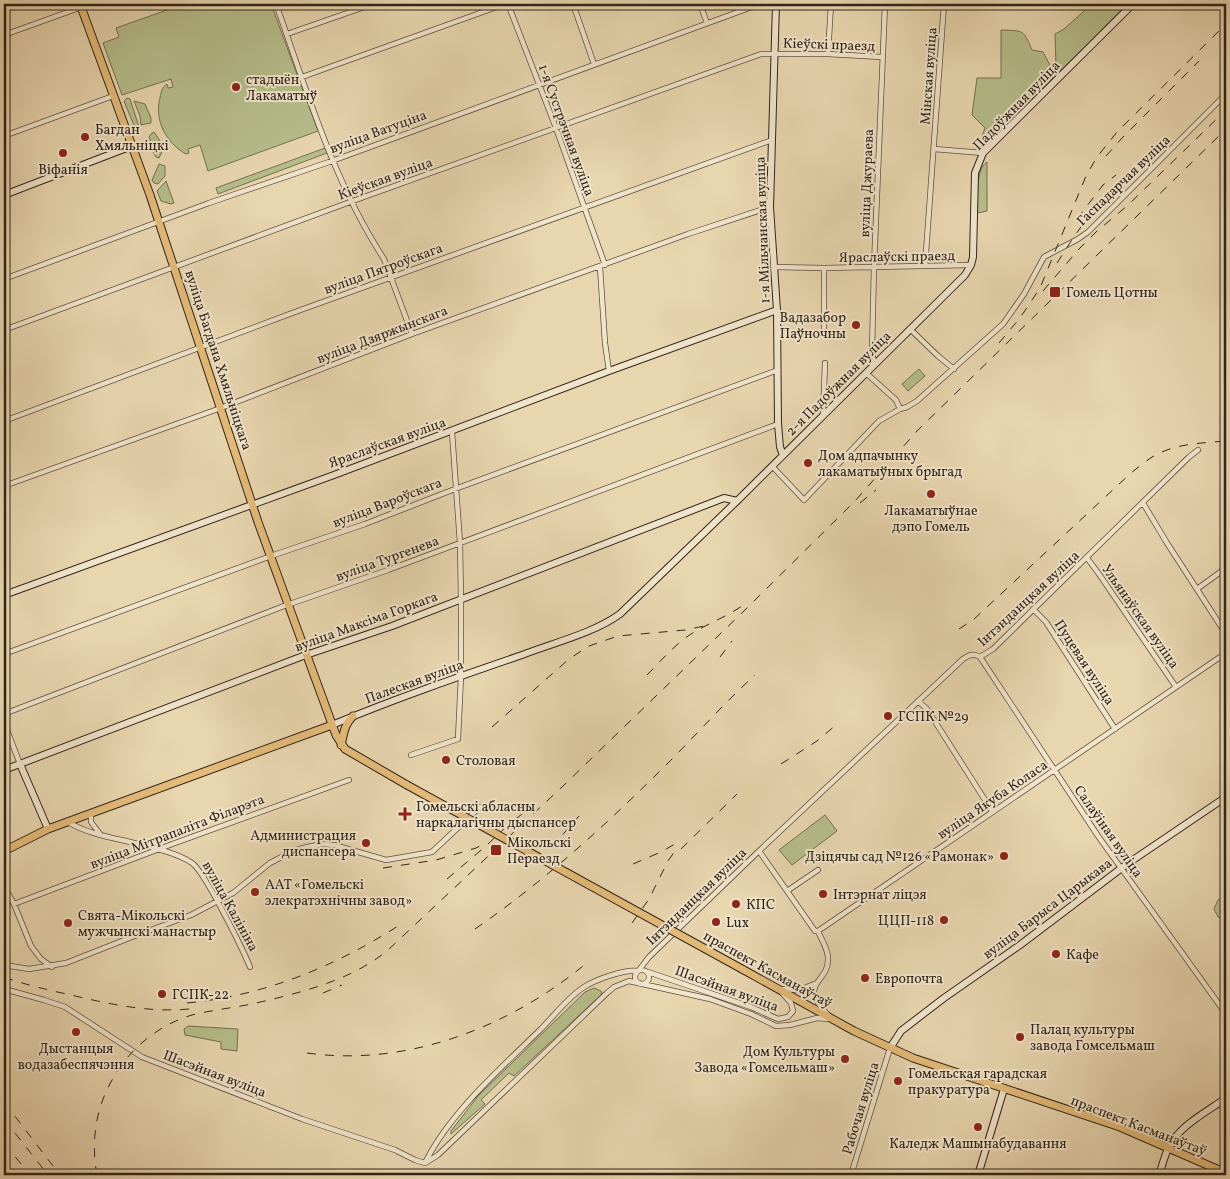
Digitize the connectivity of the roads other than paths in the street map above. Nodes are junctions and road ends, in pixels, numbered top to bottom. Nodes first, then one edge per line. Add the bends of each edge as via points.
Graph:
1 (90, 4) edge
2 (276, 4) edge
3 (373, 4) edge
4 (506, 4) edge
5 (573, 4) edge
6 (700, 4) edge
7 (760, 4) edge
8 (776, 4) edge
9 (831, 4) edge
10 (885, 4) edge
11 (944, 4) edge
12 (1133, 4) edge
13 (81, 5) edge
14 (707, 23) junction
15 (287, 34) junction
16 (4, 36) edge
17 (776, 53) junction
18 (828, 54) junction
19 (882, 57) junction
20 (594, 64) junction
21 (302, 77) junction
22 (539, 84) junction
23 (1226, 94) edge
24 (113, 96) junction
25 (556, 128) junction
26 (4, 136) edge
27 (772, 140) junction
28 (132, 146) junction
29 (934, 149) junction
30 (983, 153) junction
31 (332, 161) junction
32 (4, 195) edge
33 (350, 202) junction
34 (584, 207) junction
35 (770, 207) junction
36 (160, 222) junction
37 (605, 265) junction
38 (971, 265) junction
39 (924, 266) junction
40 (175, 267) junction
41 (600, 267) junction
42 (774, 267) junction
43 (874, 267) junction
44 (824, 268) junction
45 (392, 278) junction
46 (4, 279) edge
47 (777, 310) junction
48 (910, 328) junction
49 (824, 329) dead end
50 (4, 330) edge
51 (412, 334) junction
52 (202, 346) junction
53 (825, 363) dead end
54 (875, 363) junction
55 (954, 369) junction
56 (778, 370) junction
57 (609, 371) junction
58 (866, 373) junction
59 (222, 407) junction
60 (900, 409) junction
61 (823, 415) junction
62 (4, 422) edge
63 (778, 424) junction
64 (452, 432) junction
65 (1198, 450) dead end
66 (783, 455) junction
67 (772, 466) junction
68 (4, 486) edge
69 (455, 489) junction
70 (737, 501) junction
71 (1143, 503) junction
72 (253, 504) junction
73 (460, 543) junction
74 (271, 556) junction
75 (1086, 558) junction
76 (1226, 568) edge
77 (1197, 589) junction
78 (4, 595) edge
79 (461, 600) junction
80 (288, 605) junction
81 (1034, 609) junction
82 (1226, 634) edge
83 (1226, 653) edge
84 (4, 654) edge
85 (307, 655) junction
86 (980, 657) junction
87 (461, 676) junction
88 (1176, 687) junction
89 (918, 701) junction
90 (4, 714) edge
91 (353, 716) junction
92 (4, 722) edge
93 (332, 725) junction
94 (1115, 729) junction
95 (341, 744) junction
96 (412, 755) dead end
97 (20, 764) junction
98 (4, 770) edge
99 (1054, 771) junction
100 (349, 780) dead end
101 (1226, 797) edge
102 (480, 807) dead end
103 (992, 811) junction
104 (91, 813) junction
105 (67, 822) junction
106 (91, 822) junction
107 (82, 828) junction
108 (48, 829) junction
109 (101, 834) junction
110 (158, 850) junction
111 (4, 851) edge
112 (759, 851) junction
113 (1121, 869) junction
114 (818, 870) dead end
115 (4, 886) edge
116 (787, 891) junction
117 (217, 903) junction
118 (14, 904) junction
119 (818, 932) junction
120 (649, 957) junction
121 (4, 964) edge
122 (52, 967) junction
123 (250, 967) dead end
124 (638, 970) junction
125 (646, 971) junction
126 (817, 983) junction
127 (641, 984) junction
128 (774, 986) junction
129 (4, 989) edge
130 (1226, 1014) edge
131 (832, 1019) junction
132 (890, 1048) junction
133 (1004, 1089) junction
134 (1226, 1098) edge
135 (1168, 1148) junction
136 (425, 1163) junction
137 (1226, 1173) edge
138 (851, 1175) edge
139 (978, 1175) edge
140 (1159, 1175) edge

1 - 13 street
2 - 15 street
3 - 15 street
4 - 21 street
4 - 22 street, 1-я Сустрэчная вуліца
5 - 20 street
6 - 14 street
7 - 14 street, вуліца Ватуціна
8 - 17 street, 1-я Мільчанская вуліца
9 - 18 street
10 - 19 street, вуліца Джураева
11 - 29 street, Мінская вуліца
12 - 30 street, Падоўжная вуліца
13 - 16 street
13 - 24 main road, вуліца Багдана Хмяльніцкага
14 - 20 street, вуліца Ватуціна
15 - 21 street
17 - 18 street, Кіеўскі праезд
17 - 25 street, Кіеўская вуліца via 761,54
17 - 27 street, 1-я Мільчанская вуліца
18 - 19 street, Кіеўскі праезд
19 - 43 street, вуліца Джураева
20 - 22 street, вуліца Ватуціна
21 - 31 street
22 - 25 street, 1-я Сустрэчная вуліца
22 - 31 street, вуліца Ватуціна
23 - 55 street, Гаспадарчая вуліца via 1088,232 1044,257 1003,324
24 - 26 street
24 - 28 main road, вуліца Багдана Хмяльніцкага
25 - 33 street, Кіеўская вуліца
25 - 34 street, 1-я Сустрэчная вуліца
27 - 34 street, вуліца Пятроўскага
27 - 35 street, 1-я Мільчанская вуліца
28 - 32 street
28 - 36 main road, вуліца Багдана Хмяльніцкага
29 - 30 street
29 - 39 street, Мінская вуліца
30 - 38 street, Падоўжная вуліца via 975,174
31 - 33 street
31 - 36 street, вуліца Ватуціна
33 - 40 street, Кіеўская вуліца
33 - 45 street
34 - 37 street, 1-я Сустрэчная вуліца
34 - 45 street, вуліца Пятроўскага
35 - 37 street, вуліца Дзяржынскага
35 - 42 street, 1-я Мільчанская вуліца
36 - 40 main road, вуліца Багдана Хмяльніцкага
36 - 46 street, вуліца Ватуціна
37 - 41 street, вуліца Дзяржынскага
38 - 39 street, Яраслаўскі праезд
38 - 48 street, 2-я Падоўжная вуліца via 965,275
39 - 43 street, Яраслаўскі праезд
40 - 50 street, Кіеўская вуліца
40 - 52 main road, вуліца Багдана Хмяльніцкага
41 - 51 street, вуліца Дзяржынскага
41 - 57 street via 604,344
42 - 44 street, Яраслаўскі праезд
42 - 47 street, 1-я Мільчанская вуліца
43 - 44 street, Яраслаўскі праезд
43 - 54 street, вуліца Джураева via 872,358
44 - 49 street, Яраслаўскі праезд
45 - 51 street
45 - 52 street, вуліца Пятроўскага
47 - 56 street, 1-я Мільчанская вуліца
47 - 57 street, Яраслаўская вуліца
48 - 54 street, 2-я Падоўжная вуліца
48 - 55 street, 2-я Падоўжная вуліца
51 - 59 street, вуліца Дзяржынскага
52 - 59 main road, вуліца Багдана Хмяльніцкага
52 - 62 street, вуліца Пятроўскага
53 - 61 street
54 - 58 street, 2-я Падоўжная вуліца
55 - 60 street, Гаспадарчая вуліца via 917,401
56 - 63 street, 1-я Мільчанская вуліца
56 - 69 street, вуліца Вароўскага
57 - 64 street, Яраслаўская вуліца
58 - 60 street via 896,400
58 - 61 street, 2-я Падоўжная вуліца
59 - 68 street, вуліца Дзяржынскага
59 - 72 main road, вуліца Багдана Хмяльніцкага
60 - 67 street, Гаспадарчая вуліца via 880,421 804,500
61 - 66 street, 2-я Падоўжная вуліца
63 - 66 street, 1-я Мільчанская вуліца
63 - 73 street, вуліца Тургенева
64 - 69 street
64 - 72 street, Яраслаўская вуліца
65 - 71 street, Інтэнданцкая вуліца
66 - 67 street, Палеская вуліца
67 - 70 street, Палеская вуліца
69 - 73 street
69 - 74 street, вуліца Вароўскага
70 - 79 street, вуліца Максіма Горкага via 724,498
70 - 87 street, Палеская вуліца via 614,618
71 - 75 street, Інтэнданцкая вуліца
71 - 77 street
72 - 74 main road, вуліца Багдана Хмяльніцкага
72 - 78 street, Яраслаўская вуліца
73 - 79 street
73 - 80 street, вуліца Тургенева
74 - 80 main road, вуліца Багдана Хмяльніцкага
74 - 84 street, вуліца Вароўскага
75 - 81 street, Інтэнданцкая вуліца
75 - 88 street, Ульянаўская вуліца
76 - 77 street
77 - 82 street
79 - 85 street, вуліца Максіма Горкага
79 - 87 street
80 - 85 main road, вуліца Багдана Хмяльніцкага
80 - 90 street, вуліца Тургенева
81 - 86 street, Інтэнданцкая вуліца via 993,649
81 - 94 street, Пуцевая вуліца via 1046,622
83 - 88 street, вуліца Якуба Коласа
85 - 93 main road, вуліца Багдана Хмяльніцкага
85 - 97 street, вуліца Максіма Горкага
86 - 89 street, Інтэнданцкая вуліца via 976,654 963,659
86 - 99 street, Салаўіная вуліца
87 - 91 street, Палеская вуліца
87 - 96 street via 458,739
88 - 94 street, вуліца Якуба Коласа
89 - 103 street via 927,709
89 - 112 street, Інтэнданцкая вуліца
91 - 93 street, Палеская вуліца
91 - 95 main road via 344,729
92 - 97 street
93 - 95 main road, праспект Касманаўтаў
93 - 104 main road, Палеская вуліца
94 - 99 street, вуліца Якуба Коласа
95 - 128 main road, праспект Касманаўтаў, bridge via 407,785
97 - 98 street, вуліца Максіма Горкага
97 - 108 street
99 - 103 street, вуліца Якуба Коласа
99 - 113 street, Салаўіная вуліца
100 - 110 street, вуліца Мітрапаліта Філарэта
101 - 113 street, вуліца Барыса Царыкава
102 - 117 street via 432,852 386,860 334,845 307,847 270,863
103 - 119 street, вуліца Якуба Коласа
104 - 105 main road, Палеская вуліца
104 - 106 street
105 - 107 street, вуліца Калініна
105 - 108 main road, Палеская вуліца
106 - 107 street
106 - 109 street
107 - 109 street, вуліца Калініна
108 - 111 main road, Палеская вуліца
109 - 110 street, вуліца Калініна
110 - 117 street, вуліца Калініна via 193,864
110 - 118 street, вуліца Мітрапаліта Філарэта
112 - 116 street, Інтэнданцкая вуліца
112 - 120 street, Інтэнданцкая вуліца
113 - 130 street, Салаўіная вуліца
113 - 132 street, вуліца Барыса Царыкава via 901,1031
114 - 116 street
115 - 118 street
116 - 119 street, Інтэнданцкая вуліца
117 - 122 street
117 - 123 street, вуліца Калініна
118 - 122 street via 34,951
119 - 126 street via 828,958
120 - 124 street, Інтэнданцкая вуліца
120 - 125 street, Інтэнданцкая вуліца
121 - 122 street via 29,970
124 - 125 street, Шасэйная вуліца
124 - 127 street via 635,978
124 - 136 street, Шасэйная вуліца via 582,988 485,1084 437,1140
125 - 127 street via 650,976
125 - 128 street, Шасэйная вуліца via 782,1019 792,1014 793,1007
126 - 128 street via 799,990
126 - 131 street via 815,998
127 - 131 street, Шасэйная вуліца via 710,999 776,1026 817,1018
127 - 136 street, Шасэйная вуліца via 629,982 614,987 450,1144
128 - 131 main road, праспект Касманаўтаў
129 - 136 street, Шасэйная вуліца via 65,1008 142,1057
131 - 132 main road, праспект Касманаўтаў
132 - 133 main road, праспект Касманаўтаў
132 - 138 street, Рабочая вуліца
133 - 135 main road, праспект Касманаўтаў via 1120,1127
133 - 139 street
134 - 135 street via 1180,1132
135 - 137 main road, праспект Касманаўтаў
135 - 140 street

